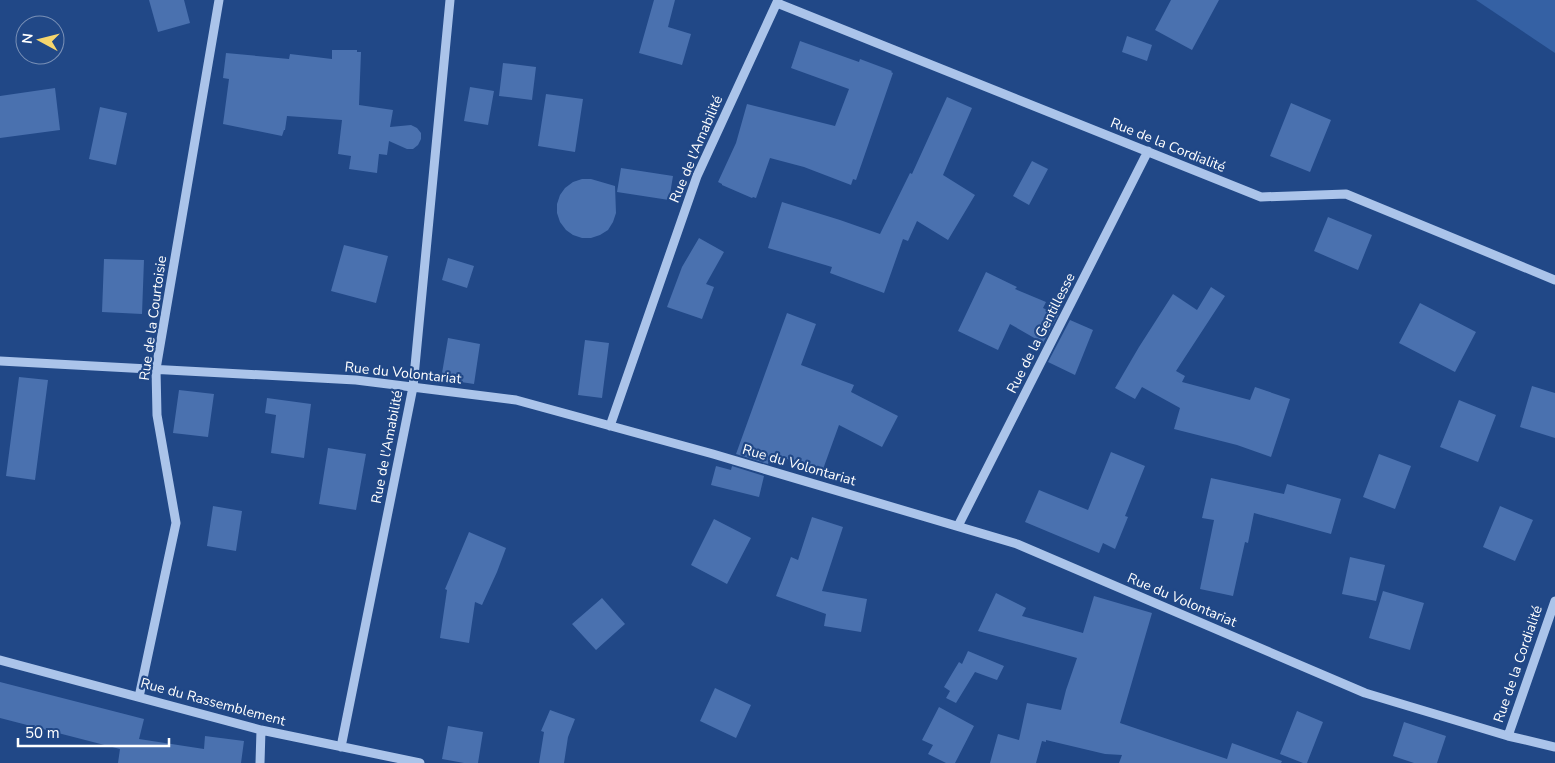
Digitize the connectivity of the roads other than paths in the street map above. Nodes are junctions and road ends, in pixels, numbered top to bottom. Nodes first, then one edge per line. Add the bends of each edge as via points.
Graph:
1 (219, 0) edge
2 (450, 0) edge
3 (777, 2) edge
4 (1148, 151) junction
5 (1555, 280) edge
6 (0, 361) edge
7 (156, 369) junction
8 (413, 387) junction
9 (610, 426) junction
10 (958, 526) junction
11 (1555, 601) edge
12 (0, 660) edge
13 (138, 697) junction
14 (261, 730) junction
15 (1508, 736) junction
16 (342, 747) junction
17 (1555, 747) edge
18 (260, 763) edge
19 (420, 763) edge

1 - 7 street, Rue de la Courtoisie
2 - 8 street, Rue de l'Amabilité
3 - 4 street, Rue de la Cordialité
3 - 9 street, Rue de l'Amabilité via 697,176
4 - 5 street, Rue de la Cordialité via 1261,197 1346,194
4 - 10 street, Rue de la Gentillesse
6 - 7 street, Rue du Volontariat
7 - 8 street, Rue du Volontariat via 356,380
7 - 13 street, Rue de la Courtoisie via 157,415 176,523
8 - 9 street, Rue du Volontariat via 516,400
8 - 16 street, Rue de l'Amabilité
9 - 10 street, Rue du Volontariat
10 - 15 street, Rue du Volontariat via 1018,544 1364,693
11 - 15 street, Rue de la Cordialité
12 - 13 street, Rue du Rassemblement
13 - 14 street, Rue du Rassemblement
14 - 16 street, Rue du Rassemblement
14 - 18 street
15 - 17 street, Rue du Volontariat
16 - 19 street, Rue du Rassemblement

